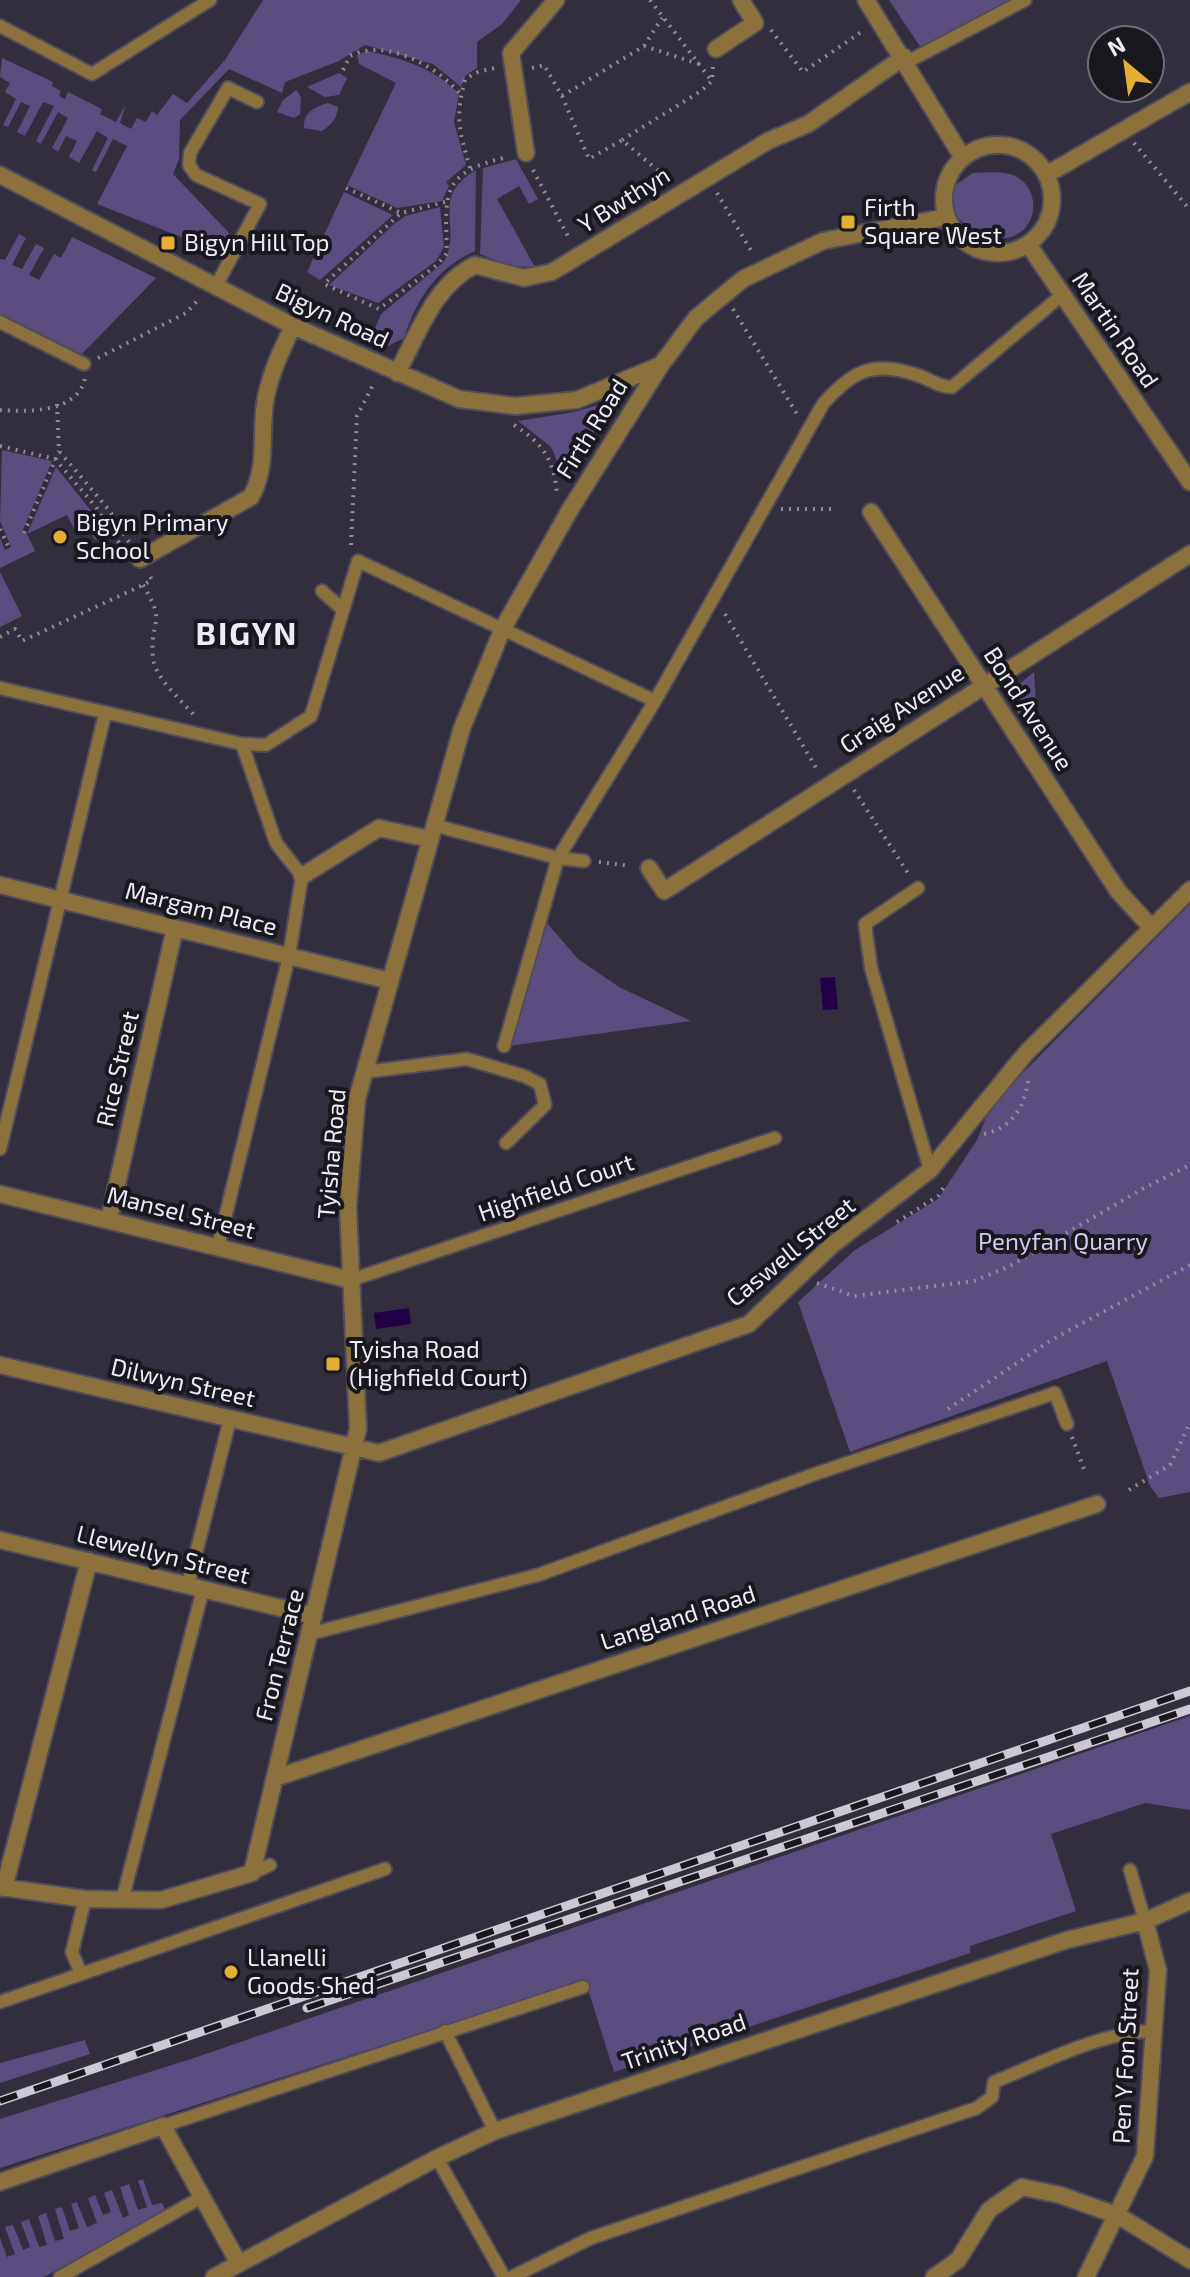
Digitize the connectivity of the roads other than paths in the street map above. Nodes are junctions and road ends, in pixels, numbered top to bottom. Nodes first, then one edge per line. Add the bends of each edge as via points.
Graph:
1 (210, 0) edge
2 (556, 0) edge
3 (741, 0) edge
4 (866, 0) edge
5 (1025, 0) edge
6 (0, 26) edge
7 (716, 49) road end
8 (906, 60) junction
9 (1190, 92) edge
10 (257, 102) dead end
11 (526, 153) road end
12 (963, 158) junction
13 (0, 175) edge
14 (1046, 175) junction
15 (946, 217) junction
16 (1028, 244) junction
17 (214, 285) junction
18 (1062, 295) junction
19 (0, 322) edge
20 (293, 326) junction
21 (84, 364) road end
22 (661, 365) junction
23 (390, 369) junction
24 (1190, 482) edge
25 (871, 512) dead end
26 (1190, 554) edge
27 (135, 559) road end
28 (322, 591) dead end
29 (343, 610) junction
30 (503, 628) junction
31 (984, 685) junction
32 (0, 688) edge
33 (655, 701) junction
34 (105, 714) junction
35 (242, 744) junction
36 (431, 832) junction
37 (558, 858) junction
38 (584, 861) road end
39 (649, 868) road end
40 (302, 876) junction
41 (0, 885) edge
42 (918, 888) road end
43 (1190, 890) edge
44 (58, 899) junction
45 (1151, 927) junction
46 (175, 928) junction
47 (289, 956) junction
48 (390, 981) junction
49 (504, 1046) dead end
50 (365, 1072) junction
51 (775, 1138) dead end
52 (506, 1143) dead end
53 (0, 1149) edge
54 (930, 1170) junction
55 (0, 1194) edge
56 (109, 1220) junction
57 (218, 1247) junction
58 (351, 1280) junction
59 (0, 1365) edge
60 (230, 1419) junction
61 (1067, 1424) road end
62 (355, 1449) junction
63 (1097, 1504) dead end
64 (0, 1540) edge
65 (89, 1561) junction
66 (195, 1587) junction
67 (314, 1616) junction
68 (309, 1634) junction
69 (275, 1778) junction
70 (270, 1865) dead end
71 (385, 1869) dead end
72 (1130, 1870) dead end
73 (252, 1873) junction
74 (2, 1887) edge
75 (85, 1899) junction
76 (122, 1901) junction
77 (1190, 1901) edge
78 (1145, 1921) junction
79 (81, 1974) junction
80 (583, 1987) dead end
81 (0, 2002) edge
82 (445, 2031) junction
83 (1154, 2031) junction
84 (163, 2126) junction
85 (495, 2131) junction
86 (437, 2158) junction
87 (0, 2182) edge
88 (202, 2197) junction
89 (1119, 2216) junction
90 (1190, 2260) edge
91 (238, 2262) junction
92 (60, 2277) edge
93 (214, 2277) edge
94 (504, 2277) edge
95 (512, 2277) edge
96 (934, 2277) edge
97 (1086, 2277) edge

1 - 6 lane via 92,74
2 - 11 street via 511,53
3 - 7 street via 755,23
4 - 8 street
5 - 8 lane
8 - 12 street
8 - 23 street, Y Bwthyn via 808,124 768,141 552,272 524,278 475,265 454,276
9 - 14 street
10 - 17 lane via 228,88 190,153 189,165 196,175 260,204
12 - 14 street via 978,148 1013,147 1029,154
12 - 15 street via 945,185
13 - 17 street, Bigyn Road
14 - 16 street via 1052,199 1049,217
15 - 16 street via 965,243 980,251 1012,252
15 - 22 street, Firth Road via 823,241 762,268 696,318
16 - 18 street, Martin Road
17 - 20 street, Bigyn Road
18 - 24 street, Martin Road
18 - 33 lane via 952,387 889,367 864,370 843,381 823,404
19 - 21 lane
20 - 23 street, Bigyn Road
20 - 27 street via 265,399 261,480 251,497
22 - 23 street, Bigyn Road via 577,400 515,406 459,399
22 - 30 street, Firth Road
25 - 31 street, Bond Avenue
26 - 31 street, Graig Avenue
28 - 29 lane
29 - 30 lane via 358,561
29 - 35 lane via 311,716 266,745
30 - 33 lane
30 - 36 street, Firth Road via 462,728
31 - 39 street, Graig Avenue via 664,891
31 - 45 street, Bond Avenue via 1118,891
32 - 34 lane
33 - 37 lane
34 - 35 lane
34 - 44 lane
35 - 40 lane via 276,843
36 - 37 lane
36 - 40 street via 379,828
36 - 48 street, Tyisha Road
37 - 38 lane
37 - 49 lane
40 - 47 lane
41 - 44 street, Margam Place
42 - 54 lane via 865,924 871,968
43 - 45 street, Caswell Street
44 - 46 street, Margam Place
44 - 53 lane
45 - 54 street, Caswell Street via 1027,1052
46 - 47 street, Margam Place
46 - 56 street, Rice Street
47 - 48 street, Margam Place
47 - 57 lane
48 - 50 street, Tyisha Road
50 - 52 lane via 467,1059 540,1084 545,1105
50 - 58 street, Tyisha Road via 351,1157
51 - 58 lane, Highfield Court
54 - 62 street, Caswell Street via 832,1245 749,1324 379,1453
55 - 56 street, Mansel Street
56 - 57 street, Mansel Street
57 - 58 street, Mansel Street
58 - 62 street, Tyisha Road via 358,1387
59 - 60 street, Dilwyn Street
60 - 62 street, Dilwyn Street
60 - 66 lane
61 - 68 lane via 1055,1393 538,1575
62 - 67 street, Fron Terrace
63 - 69 street, Langland Road
64 - 65 street, Llewellyn Street
65 - 66 street, Llewellyn Street
65 - 74 street
66 - 67 street, Llewellyn Street
66 - 76 lane
67 - 68 street, Fron Terrace
68 - 69 street, Fron Terrace
69 - 73 street, Fron Terrace
70 - 73 lane
71 - 79 lane
72 - 78 lane
73 - 76 street via 161,1900
74 - 75 street
75 - 76 street
75 - 79 lane via 72,1952
77 - 78 street, Trinity Road
78 - 83 street, Pen Y Fon Street via 1158,1970
78 - 85 street, Trinity Road via 1067,1940
79 - 81 lane
80 - 82 lane
82 - 84 lane
82 - 85 lane
83 - 89 street, Pen Y Fon Street via 1145,2156
83 - 95 lane via 1125,2034 1047,2061 994,2082 992,2097 977,2108 591,2238
84 - 87 street
84 - 88 street
85 - 86 street, Trinity Road
86 - 91 street, Trinity Road
86 - 94 lane
88 - 91 street
88 - 92 lane
89 - 90 street
89 - 96 street via 1022,2187 989,2210 958,2260
89 - 97 street, Pen Y Fon Street
91 - 93 street, Trinity Road

